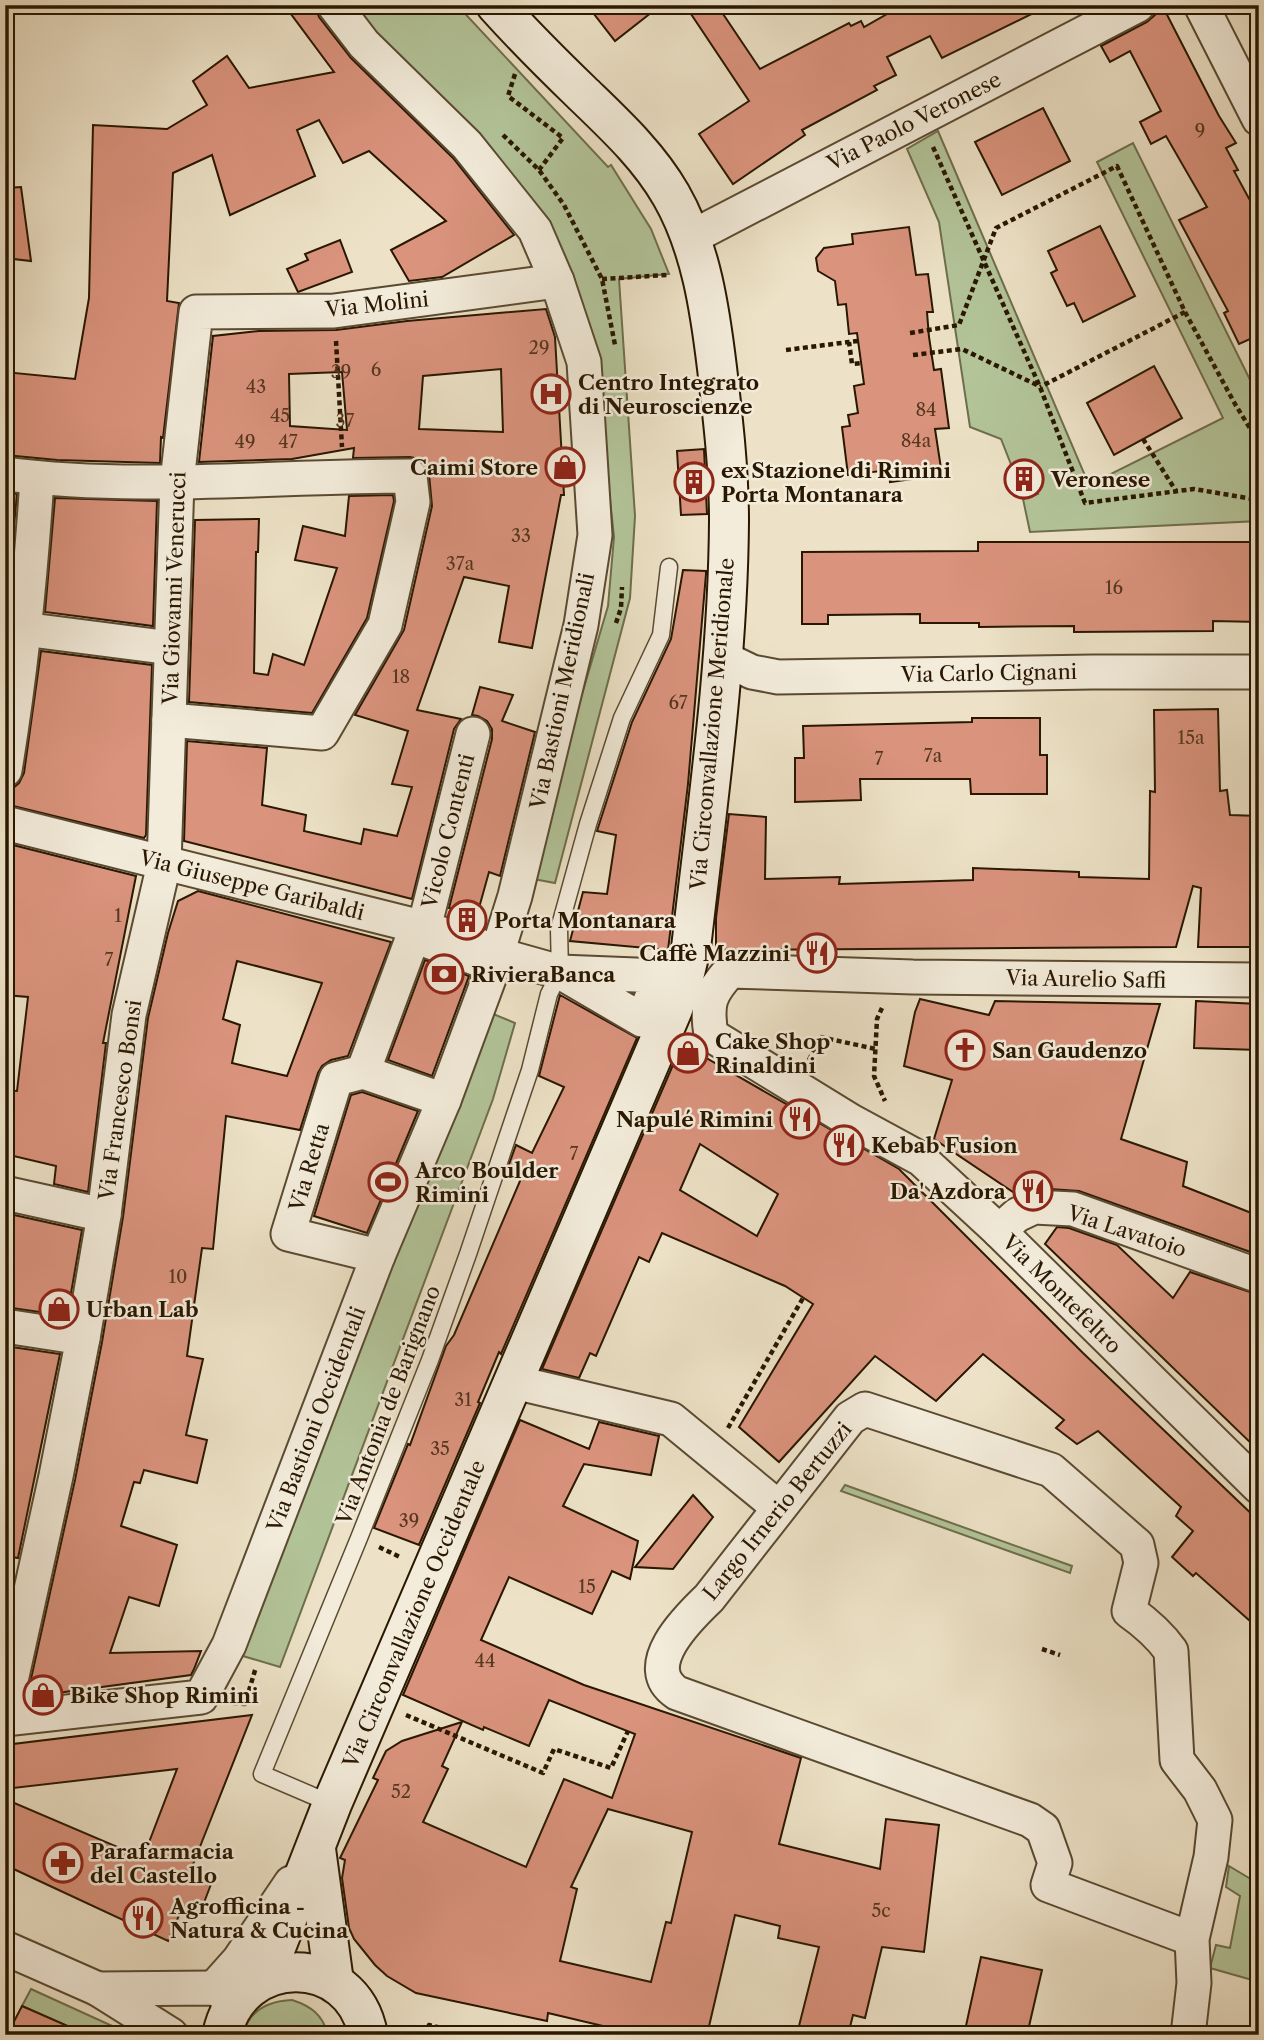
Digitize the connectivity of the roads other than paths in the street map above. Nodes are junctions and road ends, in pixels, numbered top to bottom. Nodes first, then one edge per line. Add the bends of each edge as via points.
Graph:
1 (334, 5) edge
2 (496, 5) edge
3 (1138, 5) edge
4 (1201, 5) edge
5 (1259, 119) edge
6 (690, 238) junction
7 (557, 281) junction
8 (196, 312) joint
9 (21, 476) edge
10 (177, 482) junction
11 (669, 567) dead end
12 (23, 629) junction
13 (171, 648) junction
14 (723, 657) junction
15 (1259, 672) edge
16 (169, 720) junction
17 (473, 734) dead end
18 (5, 770) edge
19 (5, 823) edge
20 (164, 864) junction
21 (417, 933) junction
22 (494, 963) junction
23 (560, 972) junction
24 (673, 975) junction
25 (1259, 980) edge
26 (363, 1072) junction
27 (444, 1100) junction
28 (851, 1121) joint
29 (5, 1193) edge
30 (104, 1215) junction
31 (999, 1231) junction
32 (378, 1256) junction
33 (1259, 1276) edge
34 (5, 1326) edge
35 (83, 1338) junction
36 (514, 1382) junction
37 (1259, 1487) edge
38 (778, 1507) junction
39 (19, 1581) edge
40 (5, 1708) edge
41 (5, 1719) edge
42 (332, 1804) junction
43 (316, 1846) junction
44 (1192, 1938) junction
45 (5, 1948) edge
46 (334, 1982) junction
47 (98, 1989) junction
48 (238, 1989) junction
49 (389, 2030) edge
50 (171, 2035) edge
51 (222, 2035) edge
52 (1188, 2035) edge

1 - 7 street, Via Bastioni Meridionali via 364,44 467,145 535,230
2 - 6 street, Via Circonvallazione Meridionale via 648,160 673,198
3 - 6 street, Via Paolo Veronese
4 - 5 street
6 - 14 street, Via Circonvallazione Meridionale via 710,317 726,445 729,521
7 - 8 street, Via Molini via 334,311
7 - 22 street, Via Bastioni Meridionali via 584,362 595,535 581,625 515,896
8 - 10 street, Via Giovanni Venerucci
9 - 10 street
9 - 12 street via 32,556
10 - 13 street, Via Giovanni Venerucci
10 - 16 street via 410,476 413,502 386,625 321,733
11 - 23 lane via 661,635 622,718 559,929
12 - 13 street
12 - 18 street
13 - 16 street, Via Giovanni Venerucci
14 - 15 street, Via Carlo Cignani via 752,672 778,677
14 - 24 street, Via Circonvallazione Meridionale via 691,948
16 - 20 street, Via Giovanni Venerucci
17 - 21 street, Vicolo Contenti
19 - 20 street, Via Giuseppe Garibaldi
20 - 21 street, Via Giuseppe Garibaldi
20 - 30 street, Via Francesco Bonsi via 129,1015
21 - 22 street, Via Giuseppe Garibaldi via 480,946
21 - 26 street
22 - 23 street, Via Giuseppe Garibaldi
22 - 27 street, Via Bastioni Occidentali
23 - 24 street
23 - 24 street via 642,1020
23 - 42 lane, Via Antonia de Barignano via 549,993 530,1070 434,1347 262,1774
24 - 36 street, Via Circonvallazione Occidentale via 673,1009
25 - 28 street, Via Aurelio Saffi via 730,971 712,990 707,1013 711,1035
26 - 27 street
26 - 32 street, Via Retta via 336,1079 288,1234
27 - 32 street, Via Bastioni Occidentali
28 - 31 street, Via Montefeltro via 921,1159
29 - 30 street
30 - 35 street, Via Francesco Bonsi
31 - 33 street, Via Lavatoio via 1034,1207 1073,1209
31 - 37 street, Via Montefeltro
32 - 41 street, Via Bastioni Occidentali via 229,1645 201,1697
34 - 35 street
35 - 39 street, Via Francesco Bonsi via 56,1476
36 - 38 street via 671,1419
36 - 42 street, Via Circonvallazione Occidentale
38 - 44 street, Largo Irnerio Bertuzzi via 665,1652 661,1674 667,1686 1030,1820 1044,1829 1055,1863 1048,1885
38 - 44 street, Largo Irnerio Bertuzzi via 850,1418 865,1409 1051,1470 1137,1545 1141,1563 1129,1611 1162,1637 1171,1651 1177,1760 1215,1820
39 - 40 street, Via Francesco Bonsi
42 - 43 street, Via Circonvallazione Occidentale
43 - 46 street, Via Circonvallazione Occidentale
43 - 48 street, Via Circonvallazione Occidentale
43 - 48 street, Via Circonvallazione Occidentale via 239,1960
44 - 52 street, Largo Irnerio Bertuzzi via 1194,1983
45 - 47 street
46 - 48 street via 300,1972 281,1973
46 - 49 street
47 - 48 street
47 - 50 street
48 - 51 street

